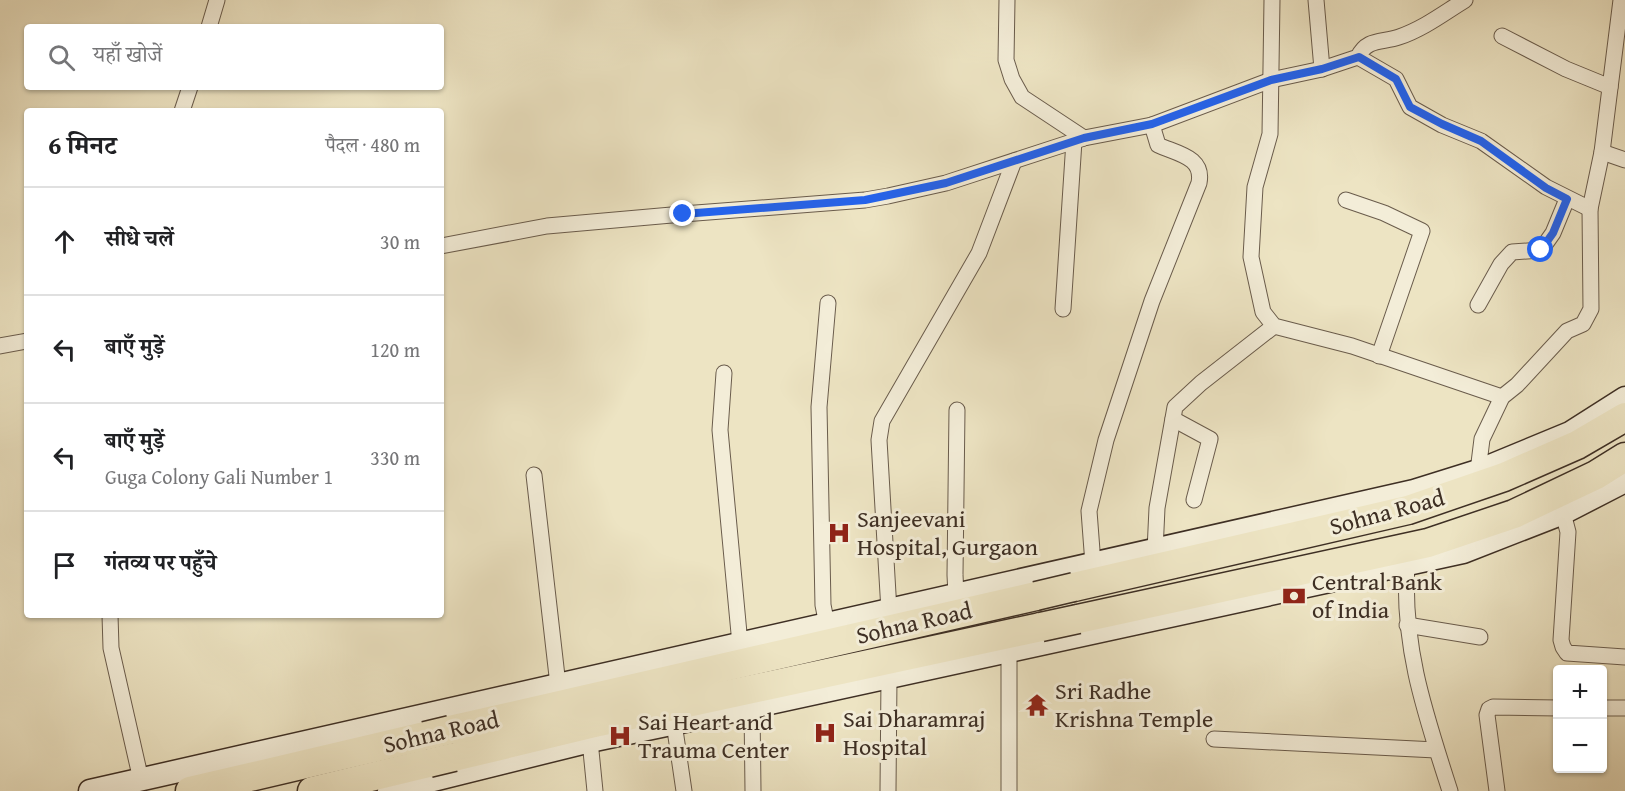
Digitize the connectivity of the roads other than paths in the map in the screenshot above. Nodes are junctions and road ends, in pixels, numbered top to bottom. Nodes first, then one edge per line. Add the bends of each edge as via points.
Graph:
1 (217, 0) edge
2 (1007, 0) edge
3 (1272, 0) edge
4 (1316, 0) edge
5 (1465, 0) edge
6 (1621, 0) edge
7 (210, 24) edge
8 (1621, 30) edge
9 (1502, 36) dead end
10 (1359, 57) junction
11 (1322, 69) junction
12 (1271, 80) junction
13 (1610, 87) junction
14 (189, 90) edge
15 (183, 108) edge
16 (1152, 124) junction
17 (1079, 140) junction
18 (1602, 152) junction
19 (1625, 160) edge
20 (1014, 161) junction
21 (1567, 199) junction
22 (1346, 200) dead end
23 (1590, 209) junction
24 (444, 245) edge
25 (828, 303) dead end
26 (1478, 305) dead end
27 (1063, 309) dead end
28 (1274, 326) junction
29 (24, 342) edge
30 (0, 346) edge
31 (1379, 356) junction
32 (724, 373) dead end
33 (1502, 397) junction
34 (1625, 398) edge
35 (957, 410) dead end
36 (1625, 417) edge
37 (1173, 419) junction
38 (1625, 457) edge
39 (1478, 471) junction
40 (534, 475) dead end
41 (1625, 481) edge
42 (1194, 500) dead end
43 (1563, 513) junction
44 (1155, 551) junction
45 (1093, 564) junction
46 (1407, 564) junction
47 (1053, 586) junction
48 (956, 595) junction
49 (889, 611) junction
50 (110, 618) edge
51 (827, 624) junction
52 (1407, 625) junction
53 (1061, 628) junction
54 (1480, 637) dead end
55 (740, 644) junction
56 (1009, 651) junction
57 (1625, 657) edge
58 (889, 677) junction
59 (558, 685) junction
60 (752, 707) junction
61 (1553, 708) edge
62 (1607, 708) edge
63 (1625, 708) edge
64 (674, 723) junction
65 (1214, 739) dead end
66 (590, 741) junction
67 (439, 746) junction
68 (1436, 750) junction
69 (141, 780) junction
70 (90, 791) edge
71 (190, 791) edge
72 (312, 791) edge
73 (388, 791) edge
74 (595, 791) edge
75 (684, 791) edge
76 (753, 791) edge
77 (888, 791) edge
78 (1009, 791) edge
79 (1450, 791) edge
80 (1497, 791) edge

1 - 7 street
2 - 17 street via 1006,60 1011,79 1022,97
3 - 12 street
4 - 11 street
5 - 10 street via 1417,30 1362,47
6 - 8 street
8 - 13 street
9 - 13 street
10 - 11 street
10 - 21 street via 1396,79 1410,107 1481,141
11 - 12 street
12 - 16 street
12 - 28 street via 1270,134 1256,187 1251,257 1263,312
13 - 18 street
14 - 15 street
16 - 17 street
16 - 45 street via 1158,145 1192,161 1201,172 1152,301 1106,440 1089,511
17 - 20 street
17 - 27 street
18 - 19 street
18 - 23 street
20 - 24 street via 946,183 865,200 547,226
20 - 49 street via 978,253 882,421 879,440
21 - 23 street
21 - 26 street via 1541,250 1512,252
22 - 31 street via 1422,231
23 - 33 street via 1591,309 1583,324 1567,331
25 - 51 street via 819,407 823,605
28 - 31 street
28 - 37 street via 1175,406
29 - 30 street
31 - 33 street
32 - 55 street via 720,430
33 - 39 street via 1482,439
34 - 39 main road via 1570,433
35 - 48 street
36 - 47 highway, Sohna Road via 1577,445 1515,473 1408,510
37 - 42 street via 1210,439
37 - 44 street via 1157,508
38 - 53 highway, Sohna Road via 1514,514 1428,543
39 - 44 main road via 1414,491
40 - 59 street
41 - 43 main road
43 - 46 main road via 1463,552
43 - 57 street via 1568,532 1563,647 1567,653
44 - 45 main road
45 - 47 main road
46 - 52 street
46 - 53 main road
47 - 48 main road
47 - 53 main road
47 - 67 highway, Sohna Road
48 - 49 main road
49 - 51 main road
50 - 69 street via 111,648
51 - 55 main road
52 - 54 street
52 - 68 street via 1415,675
53 - 56 main road
53 - 67 highway, Sohna Road via 599,722
55 - 59 main road
56 - 58 main road
56 - 78 street
58 - 60 main road
58 - 77 street
59 - 67 main road
60 - 64 main road
60 - 76 street
61 - 80 street via 1489,709
62 - 63 street
64 - 66 main road
64 - 75 street
65 - 68 street
66 - 67 main road
66 - 74 street
67 - 69 main road
67 - 71 highway, Sohna Road
67 - 72 highway, Sohna Road
67 - 73 main road
68 - 79 street
69 - 70 main road

